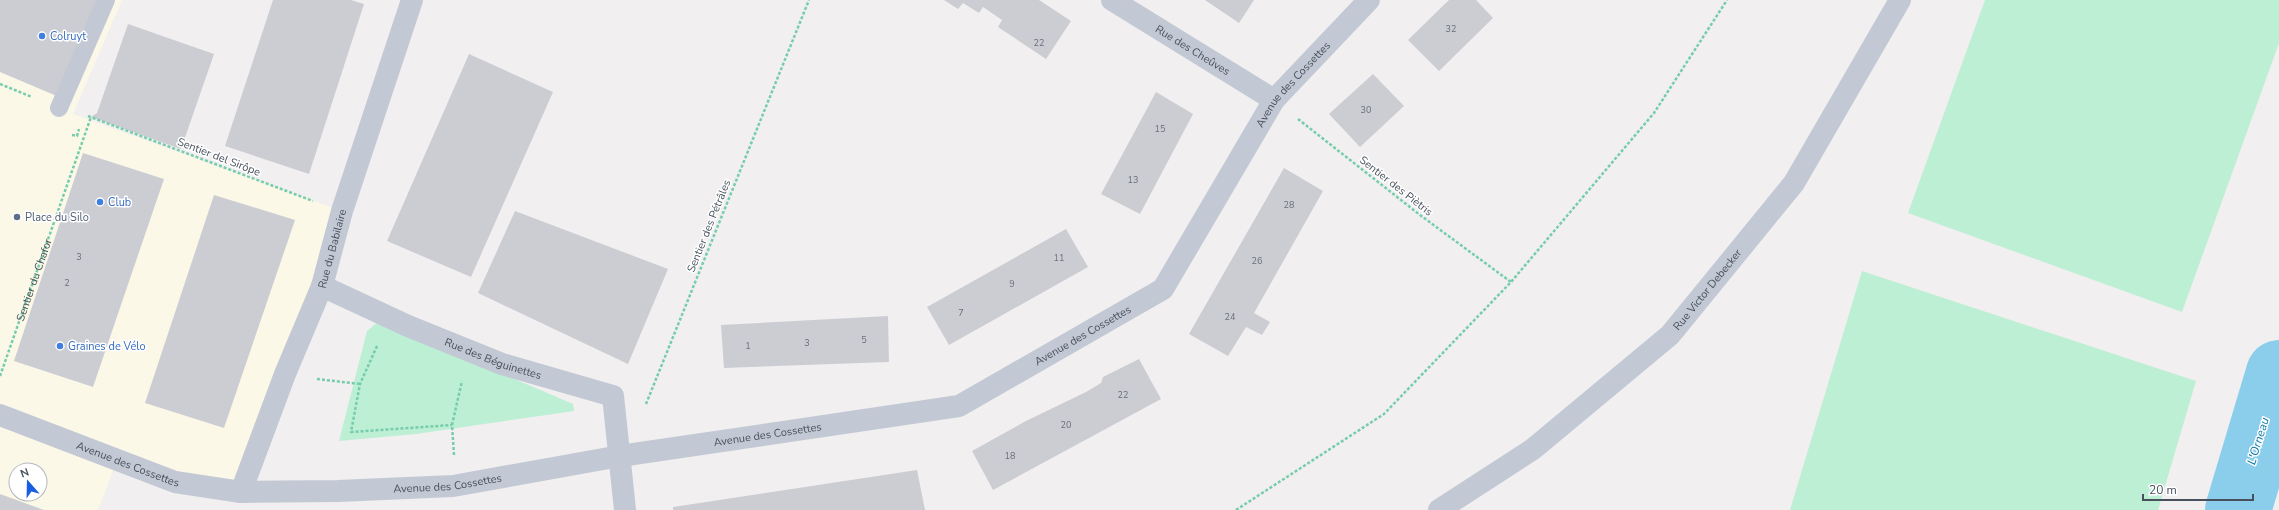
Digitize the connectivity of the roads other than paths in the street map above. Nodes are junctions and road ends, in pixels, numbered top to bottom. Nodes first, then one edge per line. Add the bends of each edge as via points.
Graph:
1 (106, 0) edge
2 (412, 0) edge
3 (1112, 0) edge
4 (1369, 0) edge
5 (1900, 0) edge
6 (1274, 100) junction
7 (59, 108) dead end
8 (322, 286) junction
9 (0, 415) edge
10 (620, 456) junction
11 (241, 492) junction
12 (625, 510) edge
13 (1439, 510) edge

1 - 7 lane
2 - 8 street, Rue du Babilaire via 342,211
3 - 6 street, Rue des Cheûves
4 - 6 street, Avenue des Cossettes
5 - 13 street, Rue Victor Debecker via 1794,183 1670,335 1533,449
6 - 10 street, Avenue des Cossettes via 1163,289 959,406
8 - 10 street, Rue des Béguinettes via 408,326 502,364 613,396
8 - 11 street, Rue du Babilaire via 285,374
9 - 11 street, Avenue des Cossettes via 175,482
10 - 11 street, Avenue des Cossettes via 453,486
10 - 12 street

